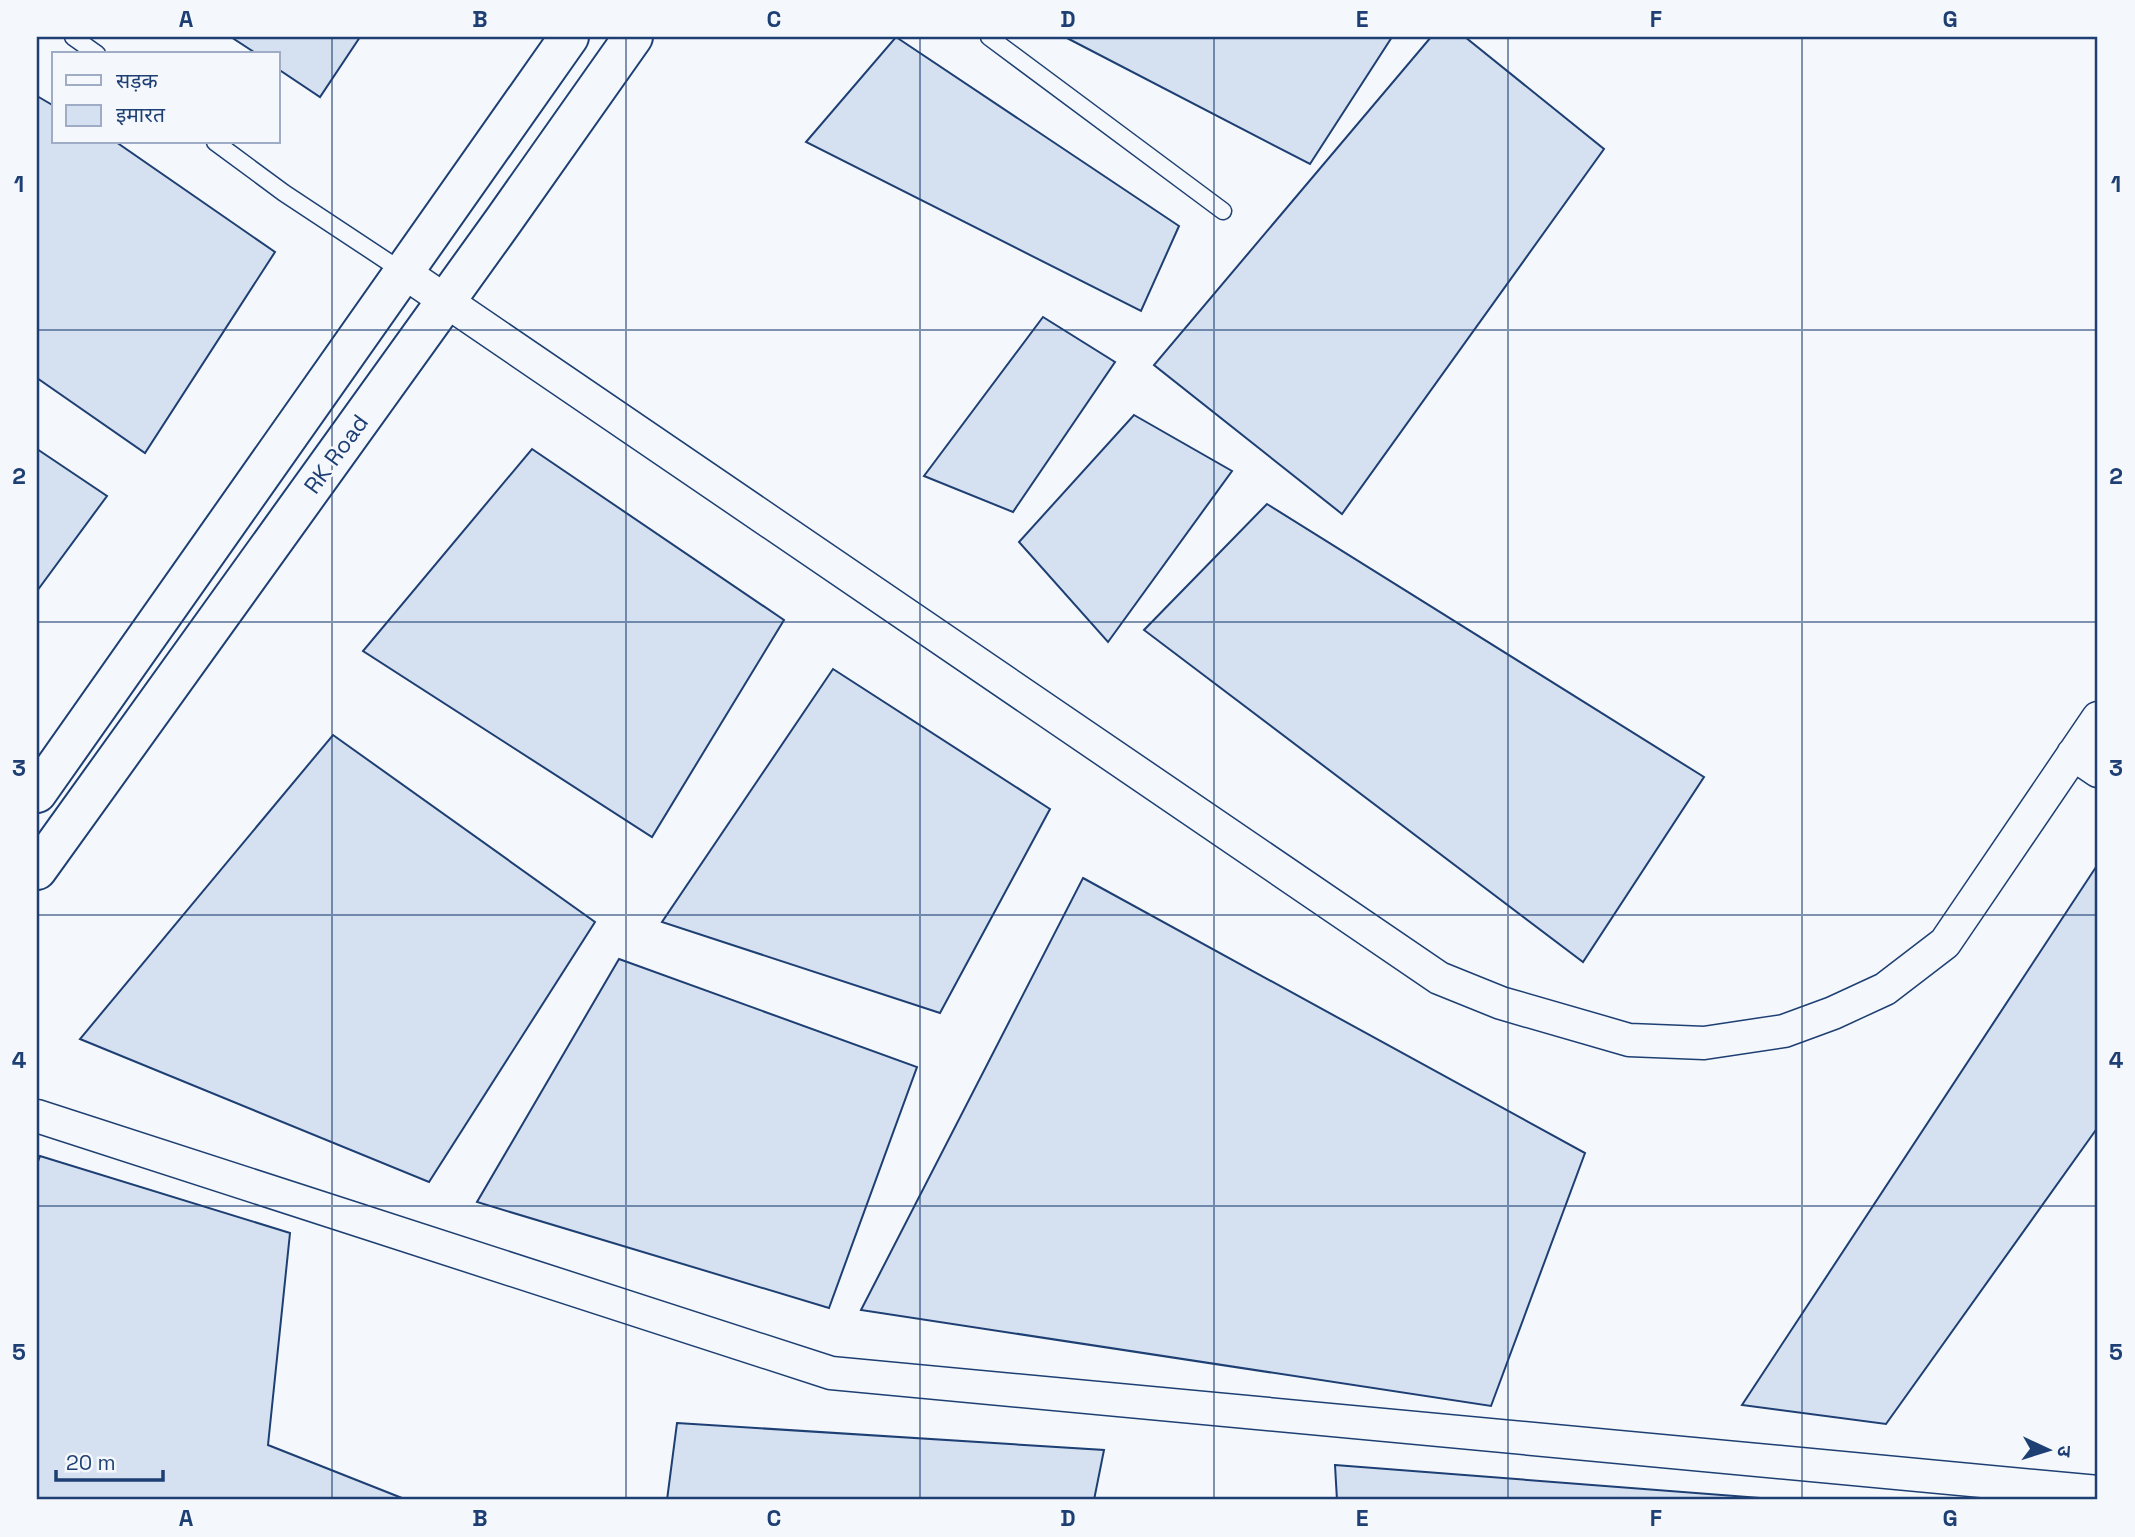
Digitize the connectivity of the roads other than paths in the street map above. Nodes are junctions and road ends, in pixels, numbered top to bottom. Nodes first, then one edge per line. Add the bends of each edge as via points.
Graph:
1 (73, 37) edge
2 (569, 37) edge
3 (633, 37) edge
4 (989, 37) edge
5 (94, 52) edge
6 (218, 144) edge
7 (1223, 211) dead end
8 (402, 271) junction
9 (447, 300) junction
10 (2098, 718) edge
11 (2086, 762) edge
12 (37, 793) edge
13 (37, 870) edge
14 (37, 1115) edge
15 (2098, 1492) edge

1 - 5 lane
2 - 8 street
3 - 9 street, RK Road
4 - 7 lane
6 - 8 lane
8 - 9 street
8 - 12 street
9 - 11 street via 1439,978 1563,1022 1629,1040 1704,1043 1784,1031 1885,989 1945,943
9 - 13 street, RK Road
10 - 11 street
14 - 15 street via 831,1373

